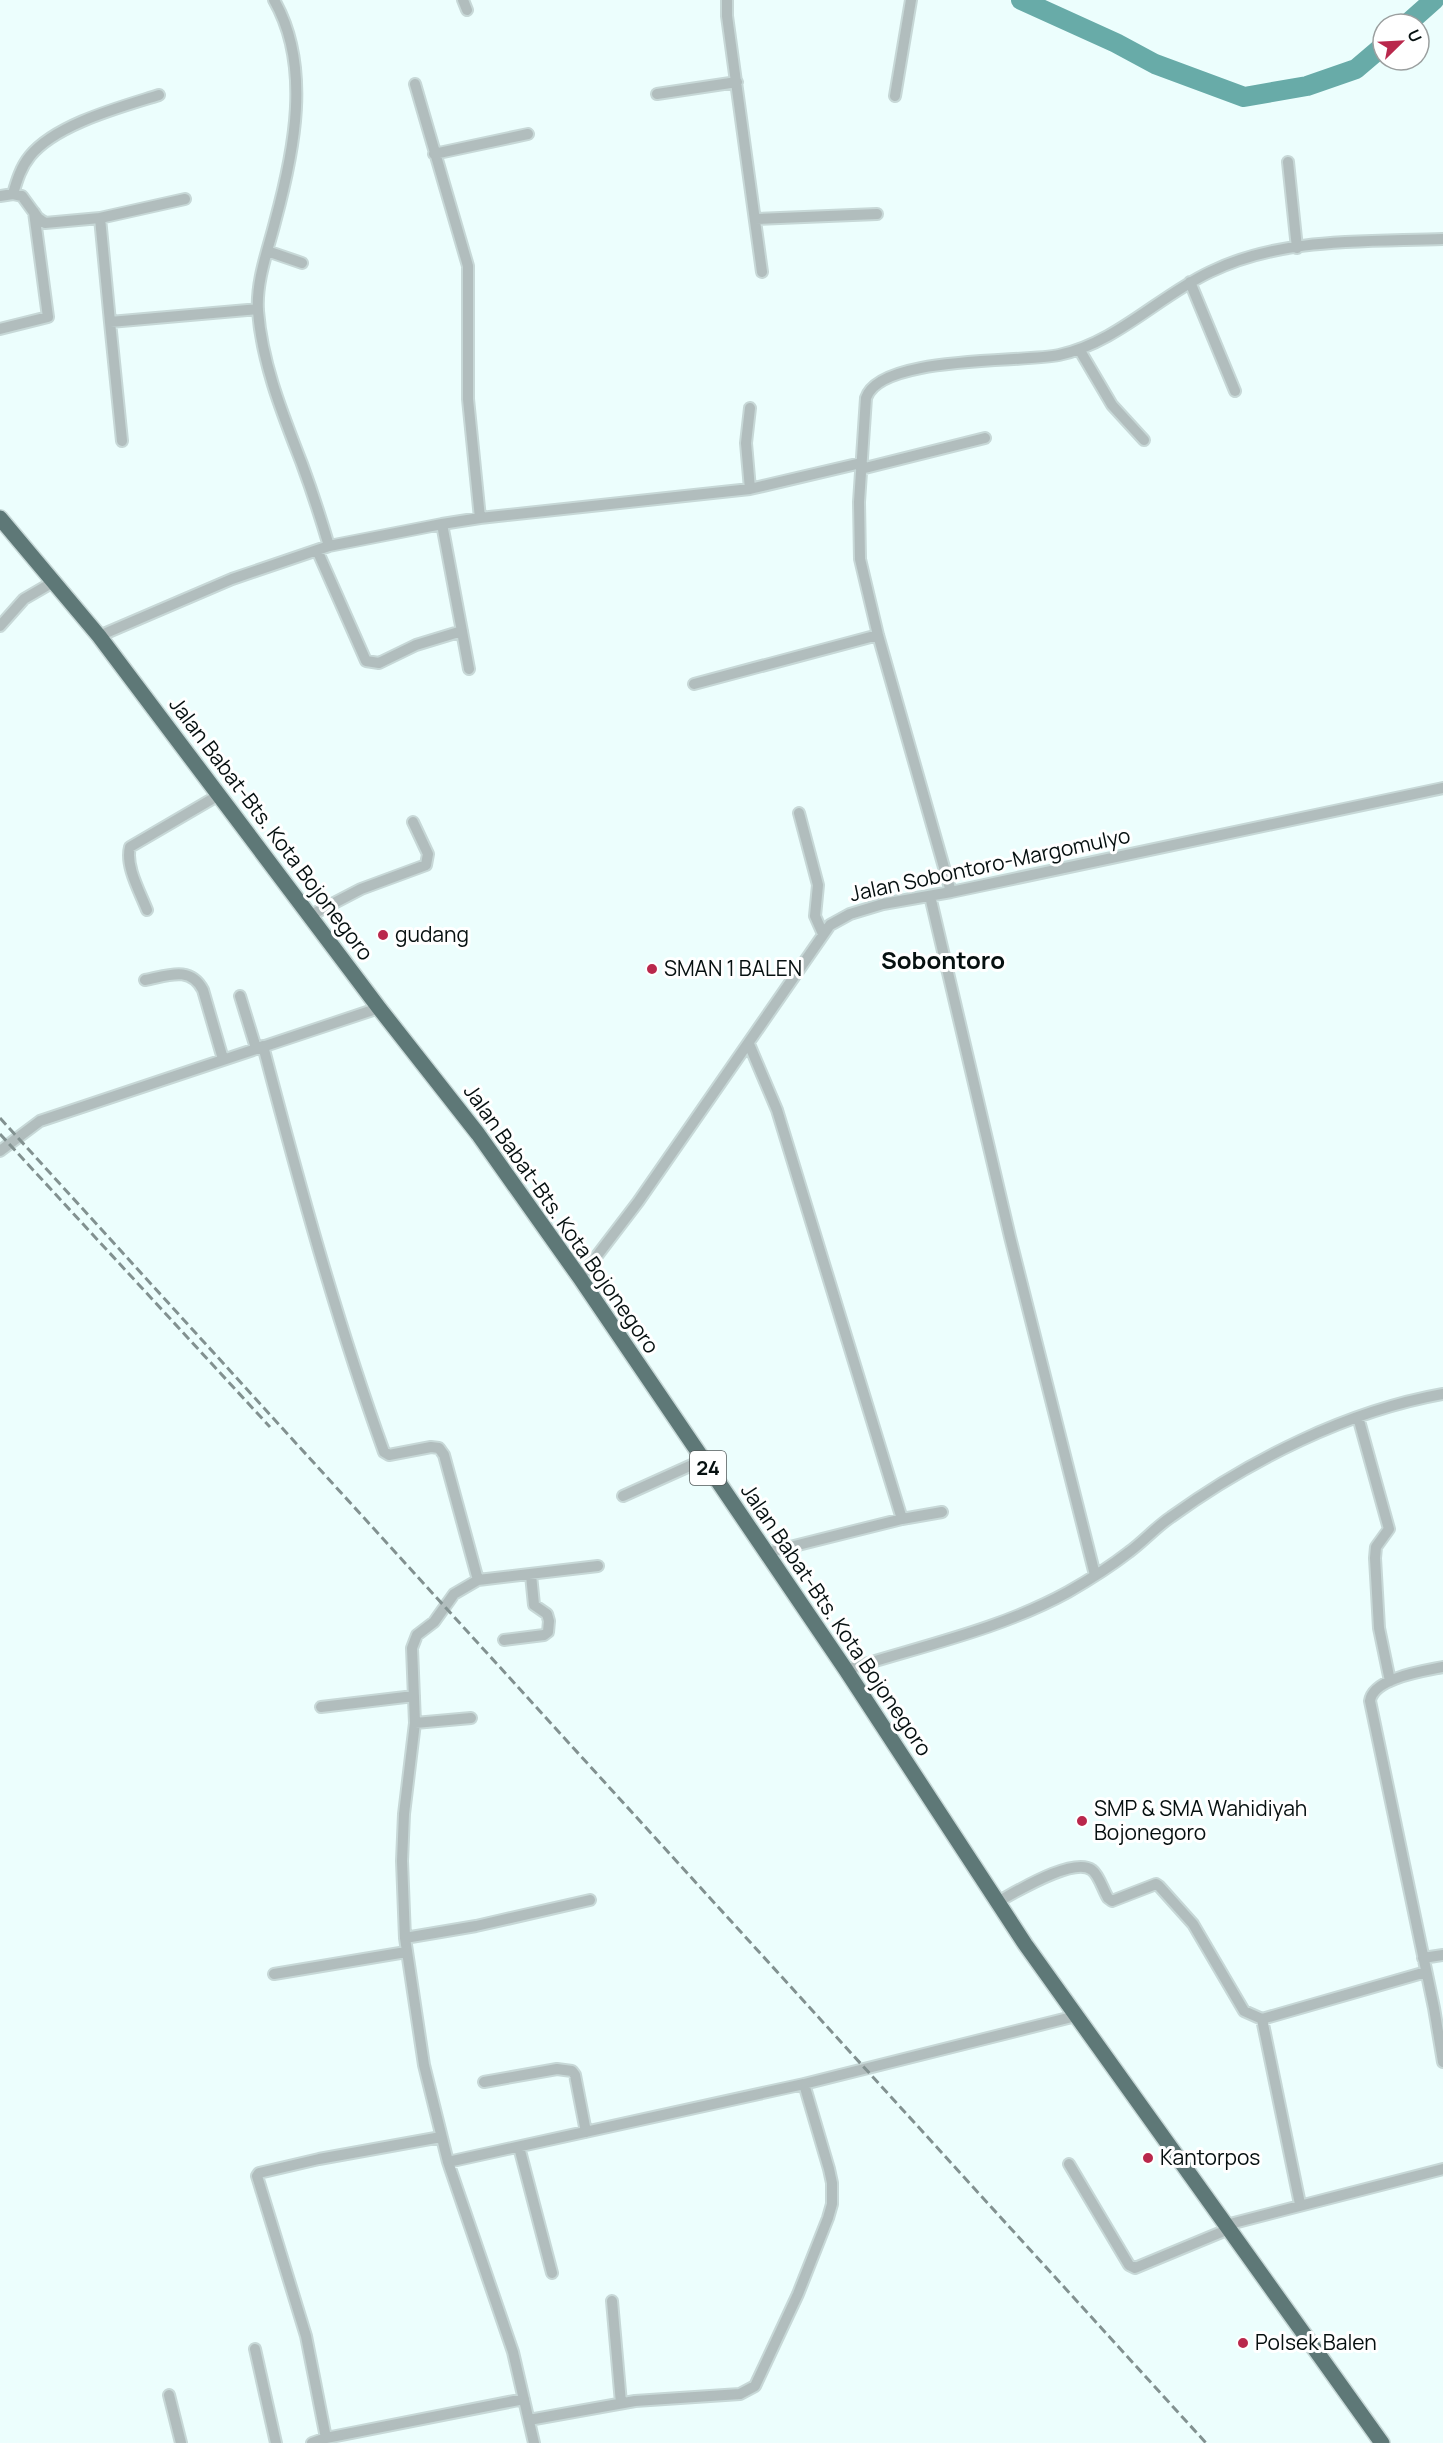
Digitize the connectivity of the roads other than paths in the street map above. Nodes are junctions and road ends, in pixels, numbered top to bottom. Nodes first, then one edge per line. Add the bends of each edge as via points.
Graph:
1 (274, 0) edge
2 (728, 0) edge
3 (911, 0) edge
4 (737, 82) junction
5 (415, 84) dead end
6 (657, 94) dead end
7 (159, 95) dead end
8 (895, 96) dead end
9 (528, 134) dead end
10 (434, 154) junction
11 (1288, 162) dead end
12 (13, 194) junction
13 (0, 196) edge
14 (185, 199) dead end
15 (34, 212) junction
16 (877, 214) dead end
17 (100, 218) junction
18 (755, 219) junction
19 (1443, 238) edge
20 (1297, 248) junction
21 (267, 251) junction
22 (302, 263) dead end
23 (762, 272) dead end
24 (1190, 282) junction
25 (258, 309) junction
26 (110, 322) junction
27 (0, 329) edge
28 (1079, 349) junction
29 (1234, 391) dead end
30 (750, 408) dead end
31 (985, 438) dead end
32 (1144, 440) dead end
33 (122, 441) dead end
34 (861, 466) junction
35 (750, 489) junction
36 (0, 518) edge
37 (480, 518) junction
38 (442, 524) junction
39 (329, 546) junction
40 (317, 550) junction
41 (55, 581) junction
42 (0, 626) edge
43 (462, 631) junction
44 (878, 634) junction
45 (99, 636) junction
46 (469, 669) dead end
47 (694, 684) dead end
48 (1443, 788) edge
49 (219, 795) junction
50 (799, 813) dead end
51 (413, 822) dead end
52 (951, 892) junction
53 (930, 896) junction
54 (147, 910) dead end
55 (311, 915) junction
56 (823, 934) junction
57 (145, 980) dead end
58 (240, 996) dead end
59 (379, 1008) junction
60 (749, 1044) junction
61 (260, 1047) junction
62 (223, 1059) junction
63 (0, 1151) edge
64 (580, 1278) junction
65 (1443, 1394) edge
66 (1358, 1417) junction
67 (703, 1460) junction
68 (623, 1496) dead end
69 (942, 1512) dead end
70 (902, 1519) junction
71 (766, 1553) junction
72 (598, 1566) dead end
73 (531, 1575) junction
74 (1095, 1575) junction
75 (478, 1580) junction
76 (504, 1640) dead end
77 (1443, 1667) edge
78 (846, 1670) junction
79 (1390, 1681) junction
80 (414, 1696) junction
81 (321, 1707) dead end
82 (471, 1718) dead end
83 (415, 1723) junction
84 (590, 1900) dead end
85 (997, 1902) junction
86 (405, 1938) junction
87 (406, 1952) junction
88 (1443, 1954) edge
89 (1423, 1958) junction
90 (1426, 1972) junction
91 (274, 1974) dead end
92 (1438, 2008) edge
93 (1076, 2016) junction
94 (1262, 2019) junction
95 (1443, 2062) edge
96 (484, 2082) dead end
97 (804, 2085) junction
98 (586, 2132) junction
99 (441, 2137) junction
100 (519, 2147) junction
101 (447, 2162) junction
102 (1069, 2164) dead end
103 (1443, 2169) edge
104 (1300, 2204) junction
105 (1227, 2227) junction
106 (552, 2273) dead end
107 (612, 2301) dead end
108 (255, 2349) dead end
109 (169, 2396) dead end
110 (524, 2399) junction
111 (621, 2403) junction
112 (529, 2420) junction
113 (362, 2431) junction
114 (326, 2438) junction
115 (181, 2443) edge
116 (276, 2443) edge
117 (312, 2443) edge
118 (362, 2443) edge
119 (534, 2443) edge
120 (1382, 2443) edge

1 - 21 street via 292,46 296,102 289,165
2 - 4 street via 726,10
3 - 8 street
4 - 6 street
4 - 18 street
5 - 10 street
7 - 12 street via 87,120 43,143 23,166
9 - 10 street
10 - 37 street via 468,266 468,399
11 - 20 street
12 - 13 street
12 - 15 street via 24,198
14 - 17 street
15 - 17 street via 48,224
15 - 27 street via 48,317
16 - 18 street
17 - 26 street
18 - 23 street
19 - 20 street
20 - 24 street via 1236,261
21 - 22 street
21 - 25 street
24 - 28 street via 1142,315
24 - 29 street
25 - 26 street
25 - 39 street via 265,356
26 - 33 street
28 - 32 street via 1112,405
28 - 34 street via 1050,356 936,365 890,376 867,395
30 - 35 street via 746,443
31 - 34 street
34 - 35 street
34 - 44 street via 859,548
35 - 37 street
36 - 41 highway, Jalan Babat-Bts. Kota Bojonegoro / 24
37 - 38 street
38 - 39 street
38 - 43 street
39 - 40 street
40 - 43 street via 366,661 379,663 416,645
40 - 45 street via 232,579
41 - 42 street via 24,599
41 - 45 highway, Jalan Babat-Bts. Kota Bojonegoro / 24
43 - 46 street
44 - 47 street
44 - 52 street
45 - 49 highway, Jalan Babat-Bts. Kota Bojonegoro / 24
48 - 52 street, Jalan Sobontoro-Margomulyo
49 - 54 street via 130,847 130,863
49 - 55 highway, Jalan Babat-Bts. Kota Bojonegoro / 24
50 - 56 street via 818,885 815,916
51 - 55 street via 428,854 426,865 361,889
52 - 53 street, Jalan Sobontoro-Margomulyo
53 - 56 street, Jalan Sobontoro-Margomulyo via 850,914 830,925
53 - 74 street
55 - 59 highway, Jalan Babat-Bts. Kota Bojonegoro / 24
56 - 60 street, Jalan Sobontoro-Margomulyo
57 - 62 street via 184,974 198,981
58 - 61 street
59 - 61 street
59 - 64 highway, Jalan Babat-Bts. Kota Bojonegoro / 24 via 477,1134
60 - 64 street, Jalan Sobontoro-Margomulyo
60 - 70 street via 777,1110
61 - 62 street
61 - 75 street via 384,1452 389,1455 439,1448
62 - 63 street via 40,1121
64 - 67 highway, Jalan Babat-Bts. Kota Bojonegoro / 24
65 - 66 street
66 - 74 street via 1240,1472 1171,1516
66 - 79 street via 1389,1529 1376,1547 1375,1557 1379,1628
67 - 68 street
67 - 71 highway, Jalan Babat-Bts. Kota Bojonegoro / 24
69 - 70 street
70 - 71 street
71 - 78 highway, Jalan Babat-Bts. Kota Bojonegoro / 24
72 - 73 street
73 - 75 street
73 - 76 street via 534,1605 548,1614 548,1632
74 - 78 street via 1071,1591 1011,1619
75 - 80 street via 454,1594 434,1622 413,1641
77 - 79 street
78 - 85 highway, Jalan Babat-Bts. Kota Bojonegoro / 24
79 - 89 street via 1371,1694 1370,1701
80 - 81 street
80 - 83 street
82 - 83 street
83 - 86 street via 403,1826
84 - 86 street
85 - 93 highway, Jalan Babat-Bts. Kota Bojonegoro / 24
85 - 94 street via 1072,1867 1094,1871 1112,1901 1157,1885 1193,1924 1244,2011
86 - 87 street
87 - 91 street
87 - 99 street via 424,2065
88 - 89 street
89 - 90 street
90 - 92 street
90 - 94 street
92 - 95 street
93 - 97 street
93 - 105 highway, Jalan Babat-Bts. Kota Bojonegoro / 24
94 - 104 street
96 - 98 street via 556,2069 572,2071
97 - 98 street
97 - 111 street via 829,2169 832,2204 798,2294 755,2386 740,2394
98 - 100 street
99 - 101 street
99 - 114 street via 319,2159 257,2176 306,2336
100 - 101 street
100 - 106 street
101 - 110 street via 503,2323
102 - 105 street via 1129,2265 1135,2268
103 - 104 street
104 - 105 street
105 - 120 highway, Jalan Babat-Bts. Kota Bojonegoro / 24
107 - 111 street
108 - 116 street
109 - 115 street
110 - 112 street
110 - 113 street
111 - 112 street
112 - 119 street
113 - 114 street
113 - 118 street
114 - 117 street

